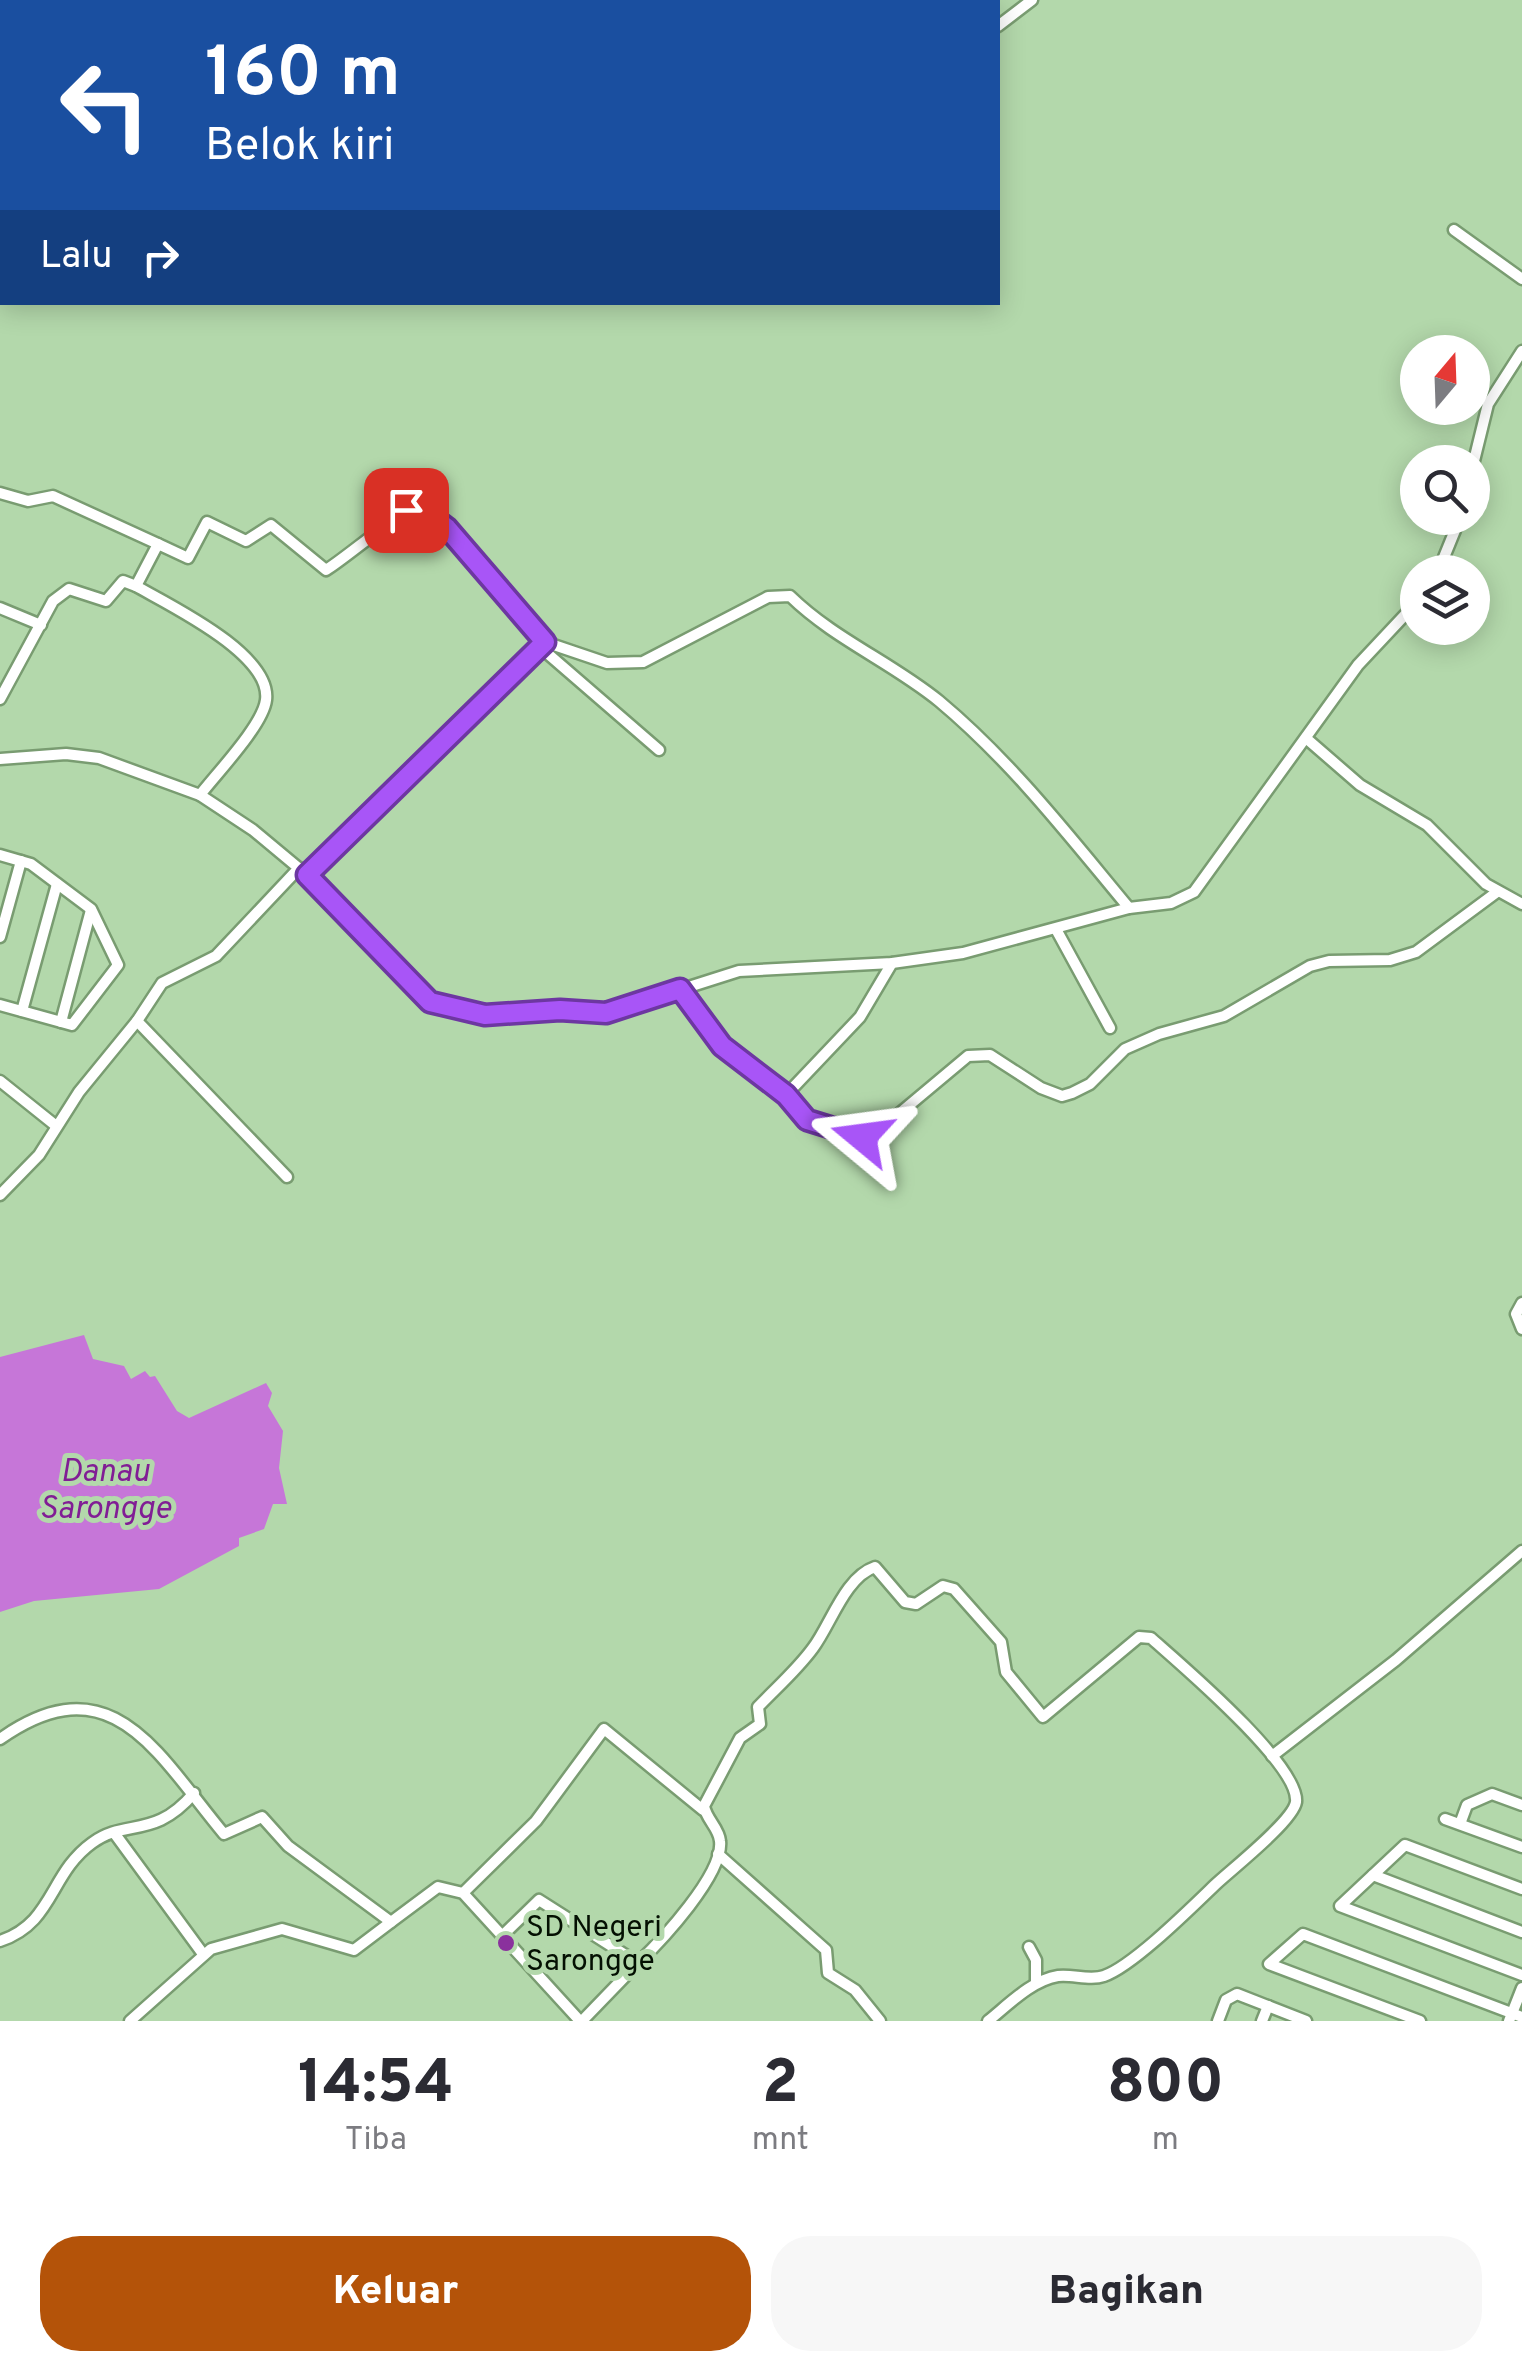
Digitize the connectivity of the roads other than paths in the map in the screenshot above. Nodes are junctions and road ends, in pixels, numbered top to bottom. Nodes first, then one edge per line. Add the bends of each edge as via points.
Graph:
1 (1032, 0) edge
2 (1000, 24) edge
3 (1454, 230) dead end
4 (1522, 279) edge
5 (1522, 351) edge
6 (1478, 445) edge
7 (0, 493) edge
8 (158, 544) junction
9 (136, 586) junction
10 (0, 608) edge
11 (1400, 620) edge
12 (41, 625) junction
13 (542, 645) junction
14 (0, 699) edge
15 (1307, 739) junction
16 (659, 750) dead end
17 (0, 759) edge
18 (200, 795) junction
19 (0, 855) edge
20 (21, 861) junction
21 (303, 872) junction
22 (56, 884) junction
23 (1497, 892) junction
24 (1522, 904) edge
25 (1129, 908) junction
26 (92, 909) junction
27 (1056, 931) junction
28 (0, 937) edge
29 (892, 963) junction
30 (680, 989) junction
31 (0, 1006) edge
32 (22, 1011) junction
33 (137, 1021) junction
34 (60, 1022) junction
35 (1110, 1028) dead end
36 (0, 1081) edge
37 (786, 1095) junction
38 (55, 1126) junction
39 (286, 1177) dead end
40 (0, 1195) edge
41 (1522, 1303) edge
42 (1522, 1329) edge
43 (1522, 1551) edge
44 (0, 1738) edge
45 (1272, 1756) junction
46 (194, 1793) junction
47 (1522, 1805) edge
48 (703, 1810) junction
49 (1445, 1818) dead end
50 (1460, 1824) junction
51 (115, 1834) junction
52 (1522, 1847) edge
53 (718, 1854) junction
54 (1373, 1874) junction
55 (1522, 1890) edge
56 (463, 1893) junction
57 (391, 1922) junction
58 (1522, 1932) edge
59 (503, 1935) junction
60 (0, 1940) edge
61 (1029, 1947) dead end
62 (203, 1954) junction
63 (638, 1964) junction
64 (1522, 1975) edge
65 (1036, 1983) junction
66 (1522, 1988) edge
67 (1268, 2006) junction
68 (1515, 2017) edge
69 (130, 2021) edge
70 (581, 2021) edge
71 (880, 2021) edge
72 (988, 2021) edge
73 (1218, 2021) edge
74 (1262, 2021) edge
75 (1306, 2021) edge
76 (1420, 2021) edge

1 - 2 street
3 - 4 street
5 - 6 street via 1488,404
7 - 8 street via 28,501 53,496
8 - 9 street
8 - 13 street via 185,558 207,522 246,542 271,525 326,570 398,514 416,509 447,528
9 - 12 street via 123,580 106,600 69,589 52,602
9 - 18 street via 232,646 266,690 254,724
10 - 12 street
11 - 15 street via 1358,665
12 - 14 street
13 - 16 street
13 - 21 street
13 - 25 street via 627,666 768,597 790,596 827,629 928,693 1000,757
15 - 23 street via 1360,786 1427,825
15 - 25 street via 1194,892 1171,903
17 - 18 street via 99,758
18 - 21 street
19 - 20 street
20 - 22 street
20 - 28 street
21 - 30 street via 430,1002 485,1015 606,1013
21 - 33 street via 216,956 162,983
22 - 26 street
22 - 32 street
23 - 24 street
23 - 37 street via 1416,952 1310,966 1224,1016 1126,1049 1090,1084 1062,1096 977,1054 870,1138 813,1123
25 - 27 street
26 - 34 street
26 - 34 street via 118,965 72,1025
27 - 29 street
27 - 35 street
29 - 30 street via 739,971
29 - 37 street via 860,1016
30 - 37 street via 722,1046
31 - 32 street
32 - 34 street
33 - 38 street
33 - 39 street
36 - 38 street
38 - 40 street via 39,1156
41 - 42 street via 1516,1314
43 - 45 street
44 - 46 street via 51,1711 94,1710 149,1744
45 - 48 street via 1150,1638 1138,1637 1050,1715 1038,1714 1006,1672 1001,1642 954,1589 943,1586 916,1604 905,1602 871,1566 810,1652 758,1707 760,1724 740,1738
45 - 65 street via 1296,1803 1263,1842 1106,1976
46 - 51 street via 164,1820
46 - 57 street via 224,1834 262,1818 288,1846
47 - 50 street via 1492,1794 1467,1805
48 - 53 street via 719,1834
48 - 56 street via 604,1729 536,1821
49 - 50 street
50 - 52 street
51 - 60 street via 95,1840 71,1863 25,1932
51 - 62 street
53 - 63 street via 680,1920
53 - 71 street via 826,1950 828,1973 856,1990
54 - 55 street via 1404,1845
54 - 58 street
54 - 64 street via 1340,1906
56 - 57 street via 438,1887
56 - 59 street
57 - 62 street via 354,1950 282,1929
59 - 63 street via 539,1900
59 - 70 street
61 - 65 street
62 - 69 street
63 - 70 street
65 - 72 street
66 - 68 street
67 - 73 street via 1237,1994 1226,2000
67 - 74 street
67 - 75 street
68 - 76 street via 1303,1934 1269,1964

